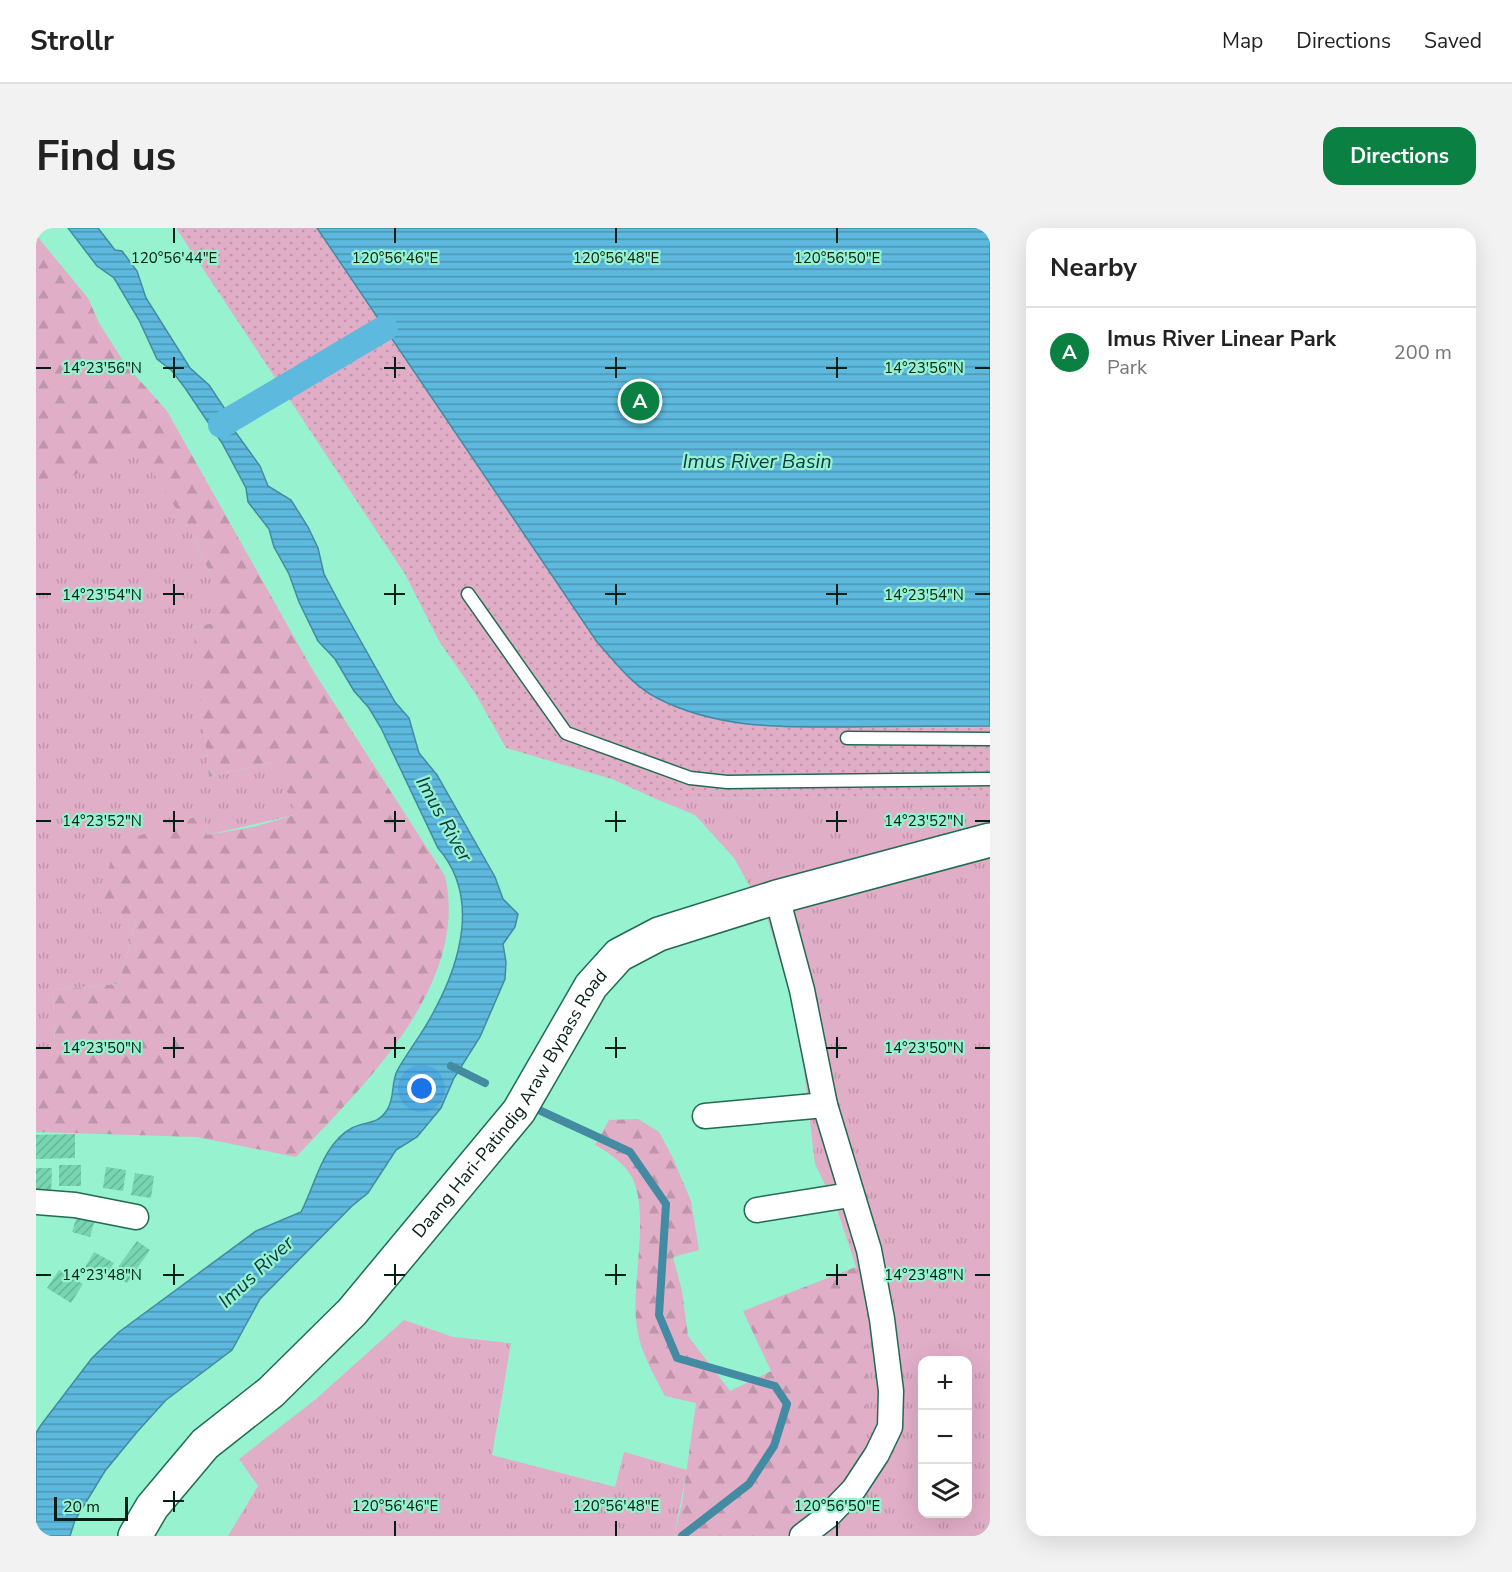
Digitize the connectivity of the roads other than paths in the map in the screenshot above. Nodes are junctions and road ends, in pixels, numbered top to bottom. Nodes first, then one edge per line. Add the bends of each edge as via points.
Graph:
1 (468, 594) dead end
2 (847, 738) dead end
3 (990, 739) edge
4 (990, 779) edge
5 (990, 840) edge
6 (777, 897) junction
7 (825, 1105) junction
8 (705, 1116) dead end
9 (850, 1194) junction
10 (36, 1202) edge
11 (757, 1210) dead end
12 (136, 1217) dead end
13 (135, 1536) edge
14 (802, 1536) edge

1 - 4 lane via 566,733 648,764 690,778 727,782
2 - 3 lane
5 - 6 main road, Daang Hari-Patindig Araw Bypass Road
6 - 7 street via 802,990
6 - 13 main road, Daang Hari-Patindig Araw Bypass Road via 659,934 619,955 586,993 519,1111 367,1294 272,1392 205,1444 152,1507
7 - 8 street
7 - 9 street
9 - 11 street
9 - 14 street via 869,1250 882,1319 891,1391 890,1427 854,1489
10 - 12 street

